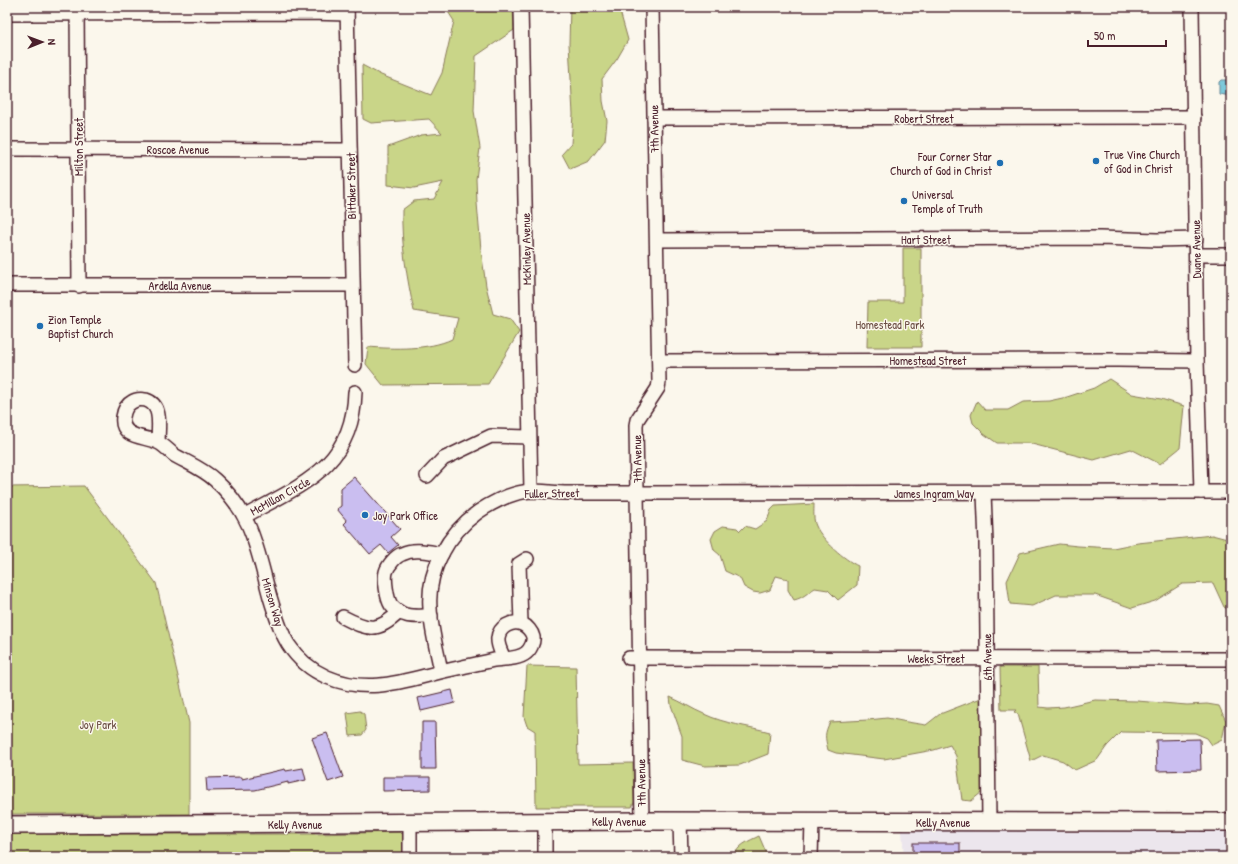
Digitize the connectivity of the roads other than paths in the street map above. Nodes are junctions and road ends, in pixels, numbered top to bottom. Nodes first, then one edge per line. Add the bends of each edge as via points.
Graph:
1 (521, 7) edge
2 (652, 7) edge
3 (1192, 7) edge
4 (77, 11) edge
5 (346, 11) edge
6 (7, 14) edge
7 (1194, 117) junction
8 (654, 118) junction
9 (7, 149) edge
10 (78, 149) junction
11 (350, 150) junction
12 (1196, 239) junction
13 (657, 240) junction
14 (1197, 255) junction
15 (1231, 255) edge
16 (352, 285) junction
17 (7, 286) edge
18 (79, 286) junction
19 (659, 361) junction
20 (1197, 361) junction
21 (355, 365) dead end
22 (355, 392) dead end
23 (530, 437) junction
24 (158, 442) dead end
25 (427, 476) dead end
26 (531, 491) junction
27 (1201, 492) junction
28 (1231, 492) edge
29 (638, 493) junction
30 (984, 493) junction
31 (244, 516) junction
32 (442, 554) junction
33 (527, 559) dead end
34 (399, 612) junction
35 (430, 616) junction
36 (343, 618) dead end
37 (521, 623) junction
38 (635, 658) junction
39 (504, 659) junction
40 (987, 659) junction
41 (1231, 659) edge
42 (441, 671) junction
43 (642, 821) junction
44 (680, 821) junction
45 (544, 822) junction
46 (812, 822) junction
47 (989, 822) junction
48 (1231, 822) edge
49 (410, 823) junction
50 (7, 825) edge
51 (410, 857) edge
52 (545, 857) edge
53 (680, 857) edge
54 (811, 857) edge

1 - 23 street, McKinley Avenue
2 - 8 street, 7th Avenue
3 - 7 street, Duane Avenue
4 - 5 street
4 - 6 street
4 - 10 street, Milton Street
5 - 11 street, Bittaker Street
7 - 8 street, Robert Street
7 - 12 street, Duane Avenue
8 - 13 street, 7th Avenue
9 - 10 street, Roscoe Avenue
10 - 11 street, Roscoe Avenue
10 - 18 street, Milton Street
11 - 16 street, Bittaker Street
12 - 13 street, Hart Street
12 - 14 street, Duane Avenue
13 - 19 street, 7th Avenue
14 - 15 street
14 - 20 street, Duane Avenue
16 - 18 street, Ardella Avenue
16 - 21 street, Bittaker Street
17 - 18 street, Ardella Avenue
19 - 20 street, Homestead Street
19 - 29 street, 7th Avenue via 658,388 636,425
20 - 27 street, Duane Avenue
22 - 31 street, McMillan Circle via 354,409 347,433 339,450 326,466 304,484
23 - 25 street via 491,436 443,459
23 - 26 street, McKinley Avenue
24 - 31 street, Minson Way via 215,480 233,499
26 - 29 street, Fuller Street
26 - 32 street, Fuller Street via 506,497 471,517 451,538
27 - 28 street, James Ingram Way
27 - 30 street, James Ingram Way
29 - 30 street, James Ingram Way
29 - 38 street, 7th Avenue
30 - 40 street, 6th Avenue
31 - 42 street, Minson Way via 253,534 280,628 294,652 313,670 353,686 386,685
32 - 34 street via 410,551 401,554 386,570 386,588 390,605
32 - 35 street, Fuller Street via 431,587
33 - 37 street via 519,564
34 - 35 street via 406,616
34 - 36 street via 380,627 370,628
35 - 42 street, Fuller Street
37 - 39 street via 513,622 500,632 498,646
37 - 39 street, Minson Way via 528,627 533,643 526,654
38 - 40 street, Weeks Street
38 - 43 street, 7th Avenue
39 - 42 street, Minson Way
40 - 41 street, Weeks Street
40 - 47 street, 6th Avenue
43 - 44 main road, Kelly Avenue
43 - 45 main road, Kelly Avenue
44 - 46 main road, Kelly Avenue
44 - 53 street
45 - 49 main road, Kelly Avenue
45 - 52 street
46 - 47 main road, Kelly Avenue
46 - 54 street
47 - 48 main road, Kelly Avenue
49 - 50 main road, Kelly Avenue
49 - 51 street

